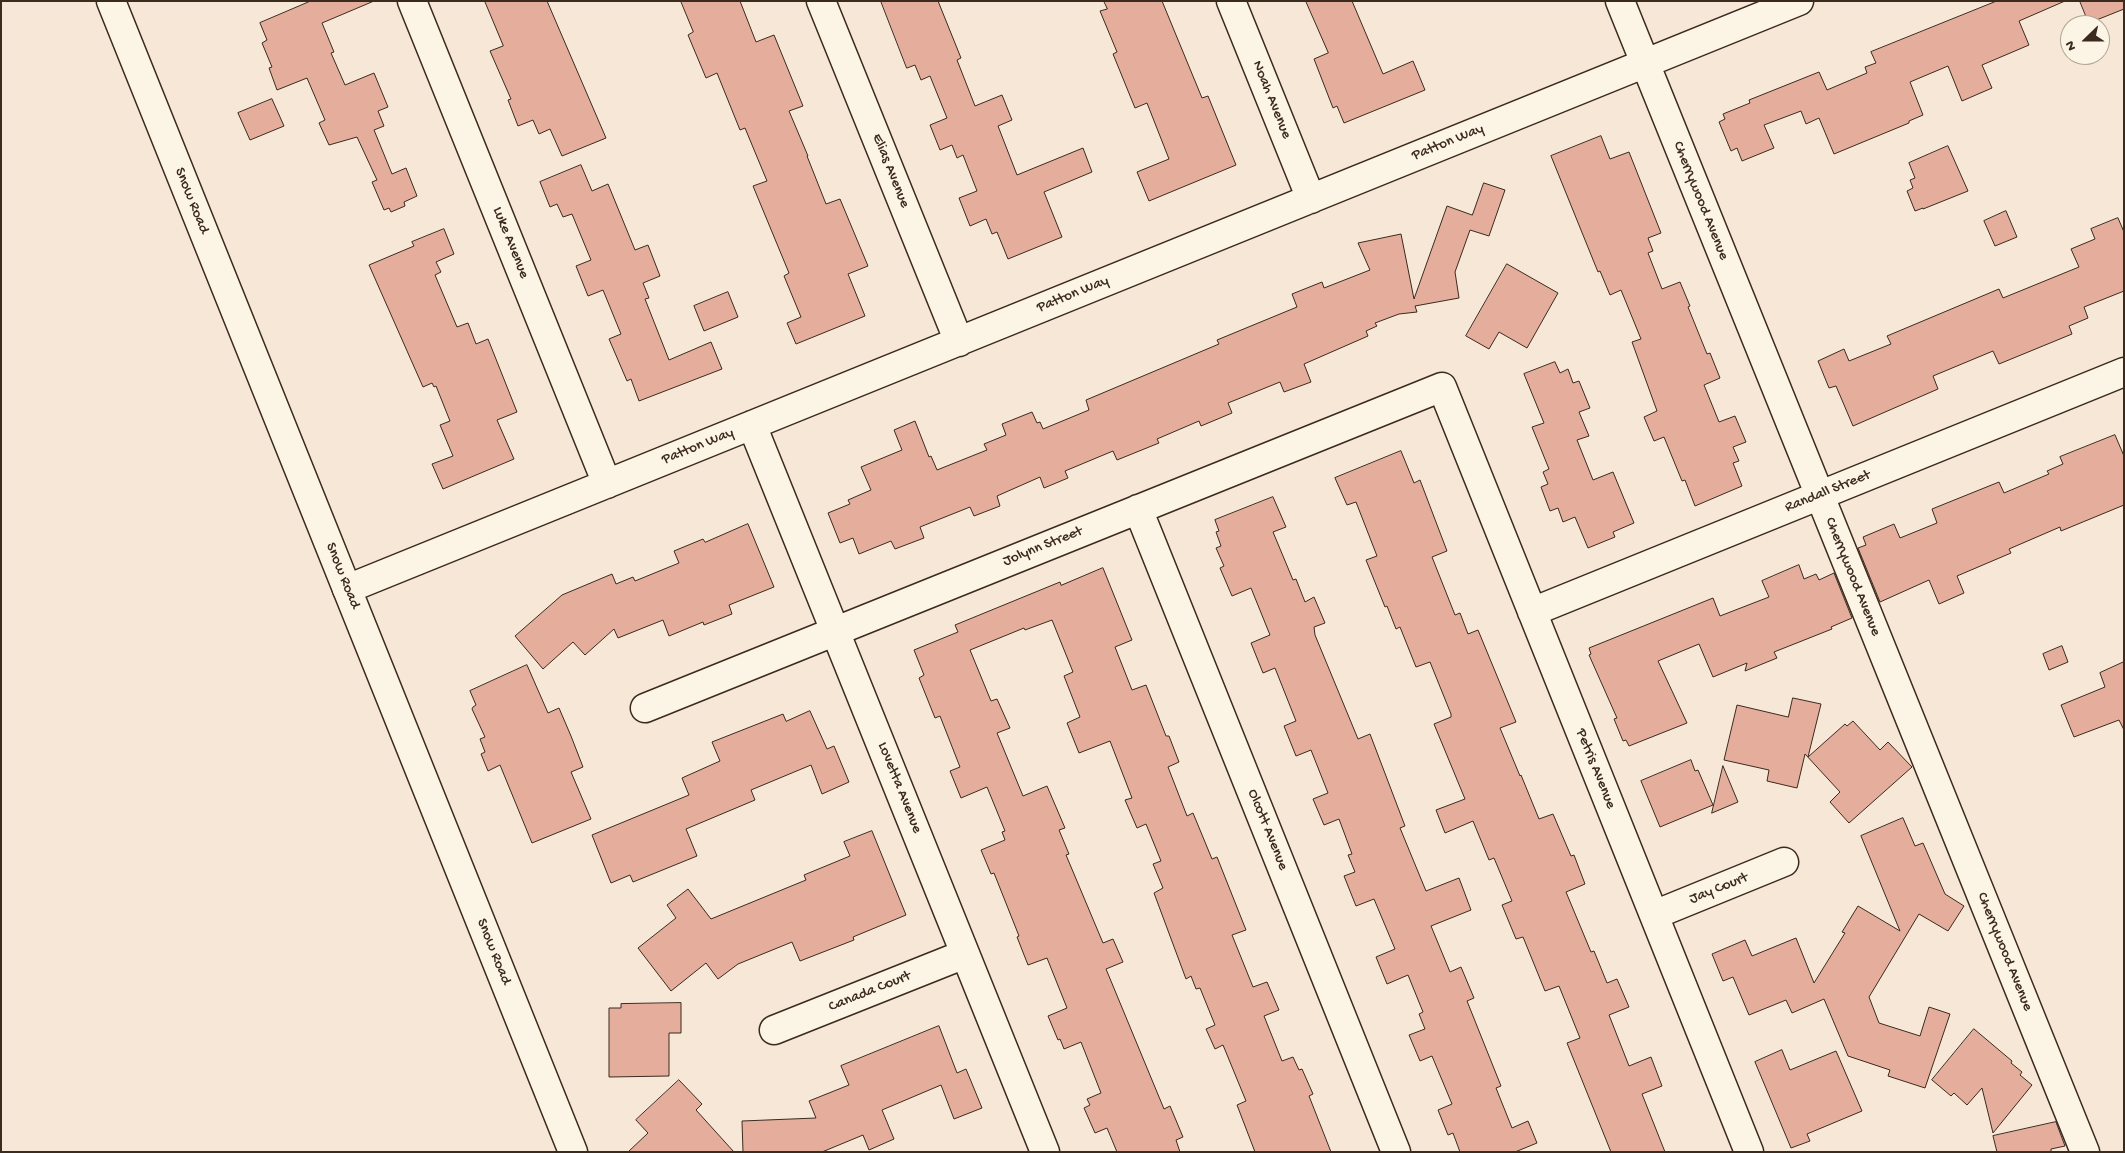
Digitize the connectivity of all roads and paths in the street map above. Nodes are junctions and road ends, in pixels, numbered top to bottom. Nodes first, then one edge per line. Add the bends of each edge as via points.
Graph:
1 (111, 1) edge
2 (412, 1) edge
3 (821, 1) edge
4 (1230, 1) edge
5 (1620, 1) edge
6 (1799, 1) edge
7 (1645, 64) junction
8 (1310, 199) junction
9 (959, 342) junction
10 (2124, 372) edge
11 (1442, 387) joint
12 (752, 425) junction
13 (607, 484) junction
14 (1819, 496) junction
15 (1138, 509) junction
16 (347, 589) junction
17 (1532, 612) junction
18 (835, 631) junction
19 (645, 708) dead end
20 (1784, 862) dead end
21 (1654, 915) junction
22 (965, 954) junction
23 (774, 1030) dead end
24 (573, 1152) edge
25 (1045, 1152) edge
26 (1396, 1152) edge
27 (1749, 1152) edge
28 (2085, 1152) edge

1 - 16 street, Snow Road
2 - 13 street, Luke Avenue
3 - 9 street, Elias Avenue
4 - 8 street, Noah Avenue
5 - 7 street, Cherrywood Avenue
6 - 7 street, Patton Way
7 - 8 street, Patton Way
7 - 14 street, Cherrywood Avenue
8 - 9 street, Patton Way
9 - 12 street, Patton Way
10 - 14 street, Randall Street
11 - 15 street, Jolynn Street
11 - 17 street, Petris Avenue
12 - 13 street, Patton Way
12 - 18 street, Lovetta Avenue
13 - 16 street, Patton Way
14 - 17 street, Randall Street
14 - 28 street, Cherrywood Avenue
15 - 18 street, Jolynn Street
15 - 26 street, Olcott Avenue
16 - 24 street, Snow Road
17 - 21 street, Petris Avenue
18 - 19 street, Jolynn Street
18 - 22 street, Lovetta Avenue
20 - 21 street, Jay Court
21 - 27 street, Petris Avenue
22 - 23 street, Canada Court
22 - 25 street, Lovetta Avenue

